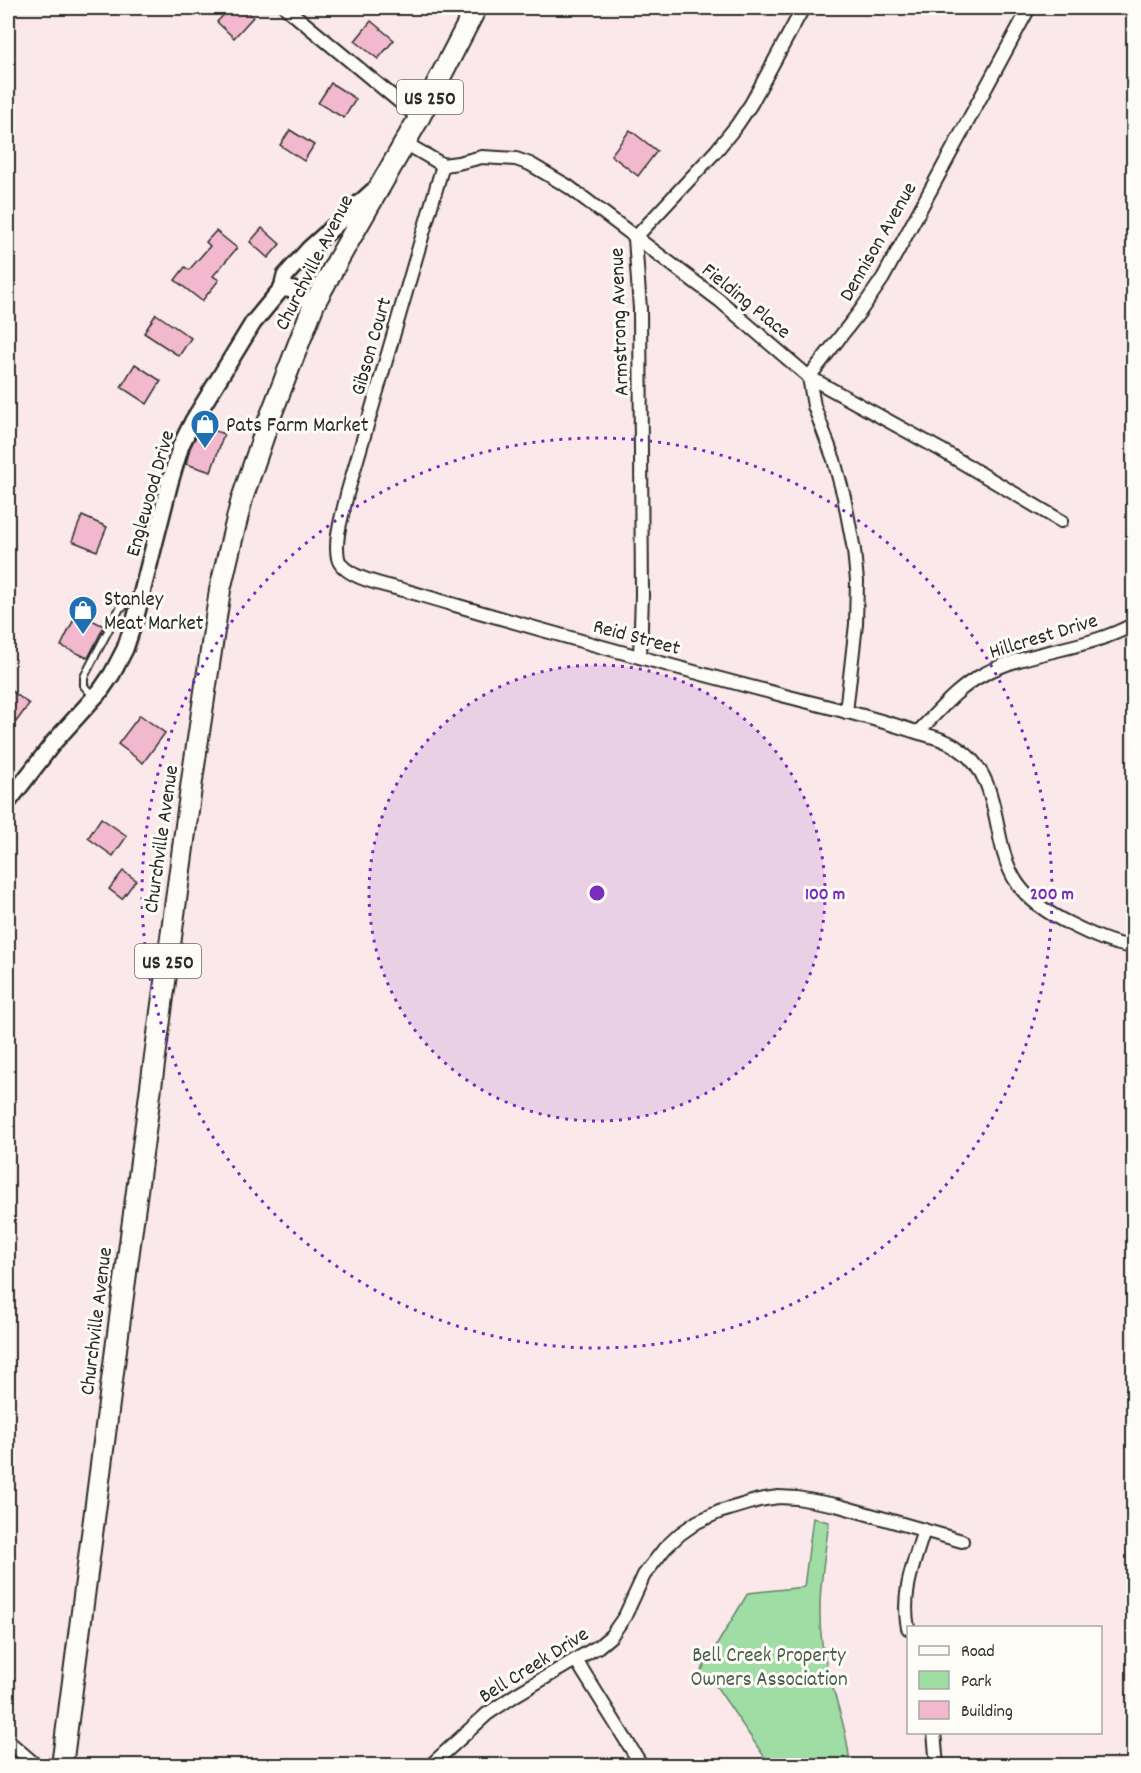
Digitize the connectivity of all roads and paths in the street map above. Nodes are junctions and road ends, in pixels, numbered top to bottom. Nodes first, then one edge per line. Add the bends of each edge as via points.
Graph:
1 (286, 8) edge
2 (476, 8) edge
3 (803, 8) edge
4 (1029, 8) edge
5 (419, 118) junction
6 (405, 143) junction
7 (443, 165) junction
8 (380, 185) junction
9 (635, 238) junction
10 (282, 288) junction
11 (314, 304) junction
12 (809, 377) junction
13 (1061, 521) dead end
14 (347, 571) joint
15 (140, 602) junction
16 (1134, 624) edge
17 (640, 657) junction
18 (94, 698) junction
19 (846, 712) junction
20 (918, 732) junction
21 (8, 802) edge
22 (1134, 946) edge
23 (924, 1530) junction
24 (962, 1541) dead end
25 (909, 1626) edge
26 (576, 1660) junction
27 (934, 1734) edge
28 (8, 1741) edge
29 (24, 1761) edge
30 (37, 1766) edge
31 (62, 1766) edge
32 (430, 1766) edge
33 (642, 1766) edge
34 (937, 1766) edge

1 - 5 street
2 - 5 main road, Churchville Avenue / US 250
3 - 9 street, Armstrong Avenue via 737,125
4 - 12 street, Dennison Avenue via 883,278
5 - 6 main road, Churchville Avenue / US 250
6 - 7 street
6 - 8 main road, Churchville Avenue / US 250
7 - 9 street, Fielding Place via 490,156 516,159 569,187
7 - 14 street, Gibson Court via 347,494 338,559
8 - 10 street, Englewood Drive via 309,249 285,276
8 - 11 main road, Churchville Avenue / US 250
9 - 12 street, Fielding Place via 719,300
9 - 17 street, Armstrong Avenue via 640,309
10 - 11 street via 293,290
10 - 15 street, Englewood Drive via 253,323 181,445
11 - 31 main road, Churchville Avenue / US 250 via 242,500 220,590
12 - 13 street, Fielding Place
12 - 19 street via 814,406 844,496 854,550 856,624
14 - 17 street, Reid Street
15 - 18 street, Englewood Drive via 125,649
15 - 18 lane via 120,609 84,677 84,686
16 - 20 street, Hillcrest Drive via 1109,636 982,675
17 - 19 street, Reid Street
18 - 21 street, Englewood Drive
19 - 20 street, Reid Street
20 - 22 street via 954,745 978,767 993,798 1007,862 1017,884 1038,906 1084,931
23 - 24 street, Bell Creek Drive
23 - 25 street via 907,1588
23 - 26 street, Bell Creek Drive via 797,1498 759,1500 719,1512 697,1522 665,1548 644,1575 611,1636
26 - 32 street, Bell Creek Drive via 487,1714
26 - 33 street
27 - 34 street
28 - 29 street
29 - 30 street

